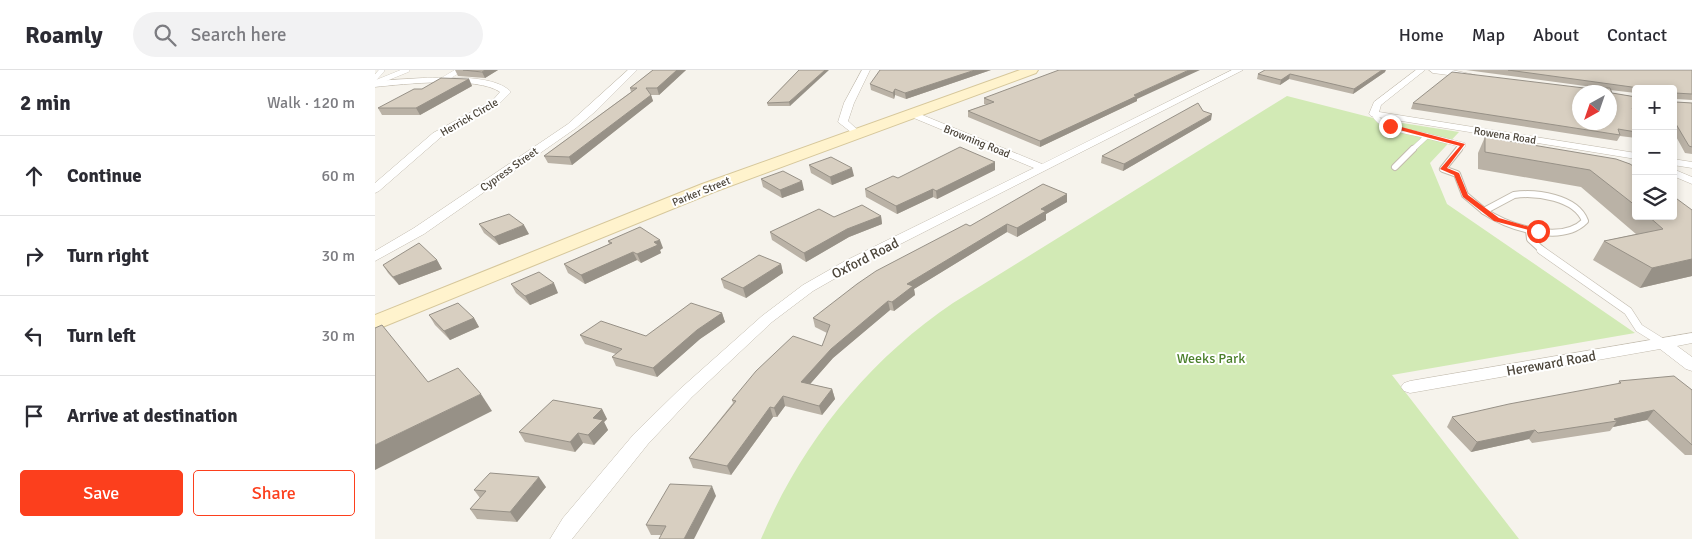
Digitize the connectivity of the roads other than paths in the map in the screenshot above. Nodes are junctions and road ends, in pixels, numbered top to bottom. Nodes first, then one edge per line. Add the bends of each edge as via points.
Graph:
1 (382, 70) edge
2 (407, 70) edge
3 (633, 70) edge
4 (866, 70) edge
5 (1032, 70) edge
6 (1239, 70) edge
7 (1421, 70) edge
8 (1433, 70) edge
9 (456, 72) dead end
10 (1482, 77) edge
11 (441, 81) junction
12 (375, 82) edge
13 (911, 114) junction
14 (1374, 114) junction
15 (856, 134) junction
16 (1427, 136) junction
17 (1632, 155) edge
18 (1677, 163) edge
19 (1692, 165) edge
20 (1395, 167) dead end
21 (1043, 168) junction
22 (1677, 174) edge
23 (1692, 181) edge
24 (375, 189) edge
25 (1483, 211) junction
26 (1529, 230) junction
27 (375, 257) edge
28 (375, 323) edge
29 (1692, 338) edge
30 (1663, 343) junction
31 (1692, 365) edge
32 (1410, 387) dead end
33 (561, 539) edge

1 - 12 lane
2 - 12 lane
3 - 27 street, Cypress Street via 576,122
4 - 15 street via 843,122
5 - 13 main road, Parker Street
6 - 21 street, Oxford Road
7 - 14 street via 1377,104
8 - 10 street
9 - 11 lane
11 - 12 street, Herrick Circle
11 - 24 street, Herrick Circle via 485,82 498,85 506,92 496,102 437,135
13 - 15 main road, Parker Street
13 - 21 street, Browning Road
14 - 16 lane via 1379,122
14 - 17 street, Rowena Road
15 - 28 main road, Parker Street via 707,188
16 - 20 lane
16 - 25 lane via 1463,145 1443,169 1457,174 1462,191
18 - 19 street
21 - 33 street, Oxford Road via 843,268 787,303 707,372 662,417
22 - 23 street
25 - 26 lane via 1507,224
25 - 26 lane via 1509,196 1531,194 1566,203 1579,210 1585,218 1584,224 1566,230
26 - 30 lane via 1537,248 1628,311 1639,328
29 - 30 street, Hereward Road
30 - 31 street
30 - 32 street, Hereward Road

